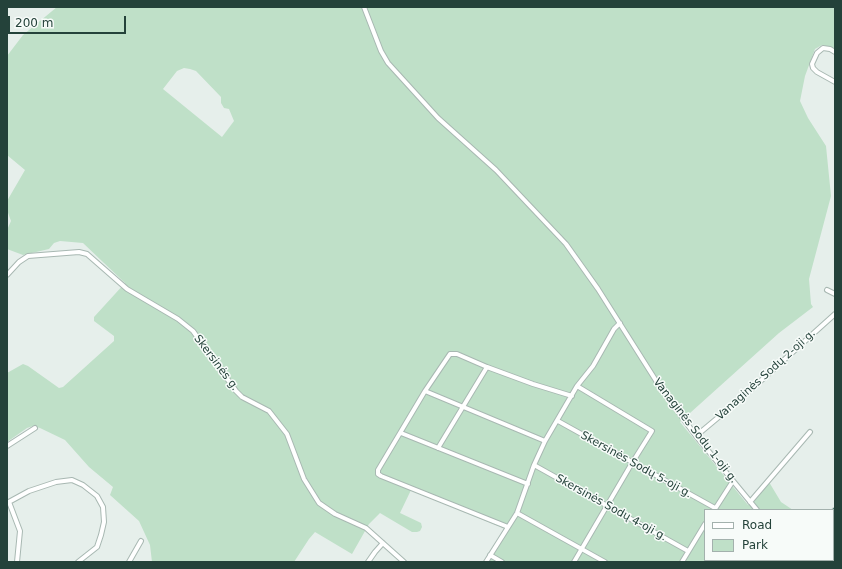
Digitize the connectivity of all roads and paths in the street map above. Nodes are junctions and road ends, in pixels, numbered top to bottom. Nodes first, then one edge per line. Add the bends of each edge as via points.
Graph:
1 (364, 7) edge
2 (835, 52) edge
3 (835, 82) edge
4 (7, 275) edge
5 (827, 290) dead end
6 (835, 294) edge
7 (835, 314) edge
8 (620, 323) junction
9 (487, 366) junction
10 (577, 386) junction
11 (426, 391) junction
12 (572, 396) junction
13 (462, 406) junction
14 (558, 421) junction
15 (34, 428) dead end
16 (810, 432) dead end
17 (401, 433) junction
18 (696, 436) junction
19 (545, 441) junction
20 (7, 446) edge
21 (438, 448) junction
22 (632, 463) junction
23 (534, 464) junction
24 (733, 481) junction
25 (528, 484) junction
26 (8, 502) edge
27 (750, 502) junction
28 (608, 506) junction
29 (715, 509) edge
30 (756, 509) edge
31 (517, 513) junction
32 (704, 526) edge
33 (508, 527) junction
34 (141, 541) dead end
35 (383, 543) junction
36 (582, 550) junction
37 (688, 551) junction
38 (490, 556) junction
39 (17, 562) edge
40 (78, 562) edge
41 (129, 562) edge
42 (368, 562) edge
43 (404, 562) edge
44 (486, 562) edge
45 (502, 562) edge
46 (574, 562) edge
47 (605, 562) edge
48 (682, 562) edge

1 - 8 street, Vanaginės Sodų 1-oji g. via 388,63 438,118 496,170 566,244
2 - 3 street via 823,48 813,62 813,68 817,72
4 - 35 street, Skersinės g. via 28,256 79,252 87,254 127,289 189,328 236,391 269,411 287,434 304,479 319,503 335,514 366,528
5 - 6 street
7 - 18 street, Vanaginės Sodų 2-oji g.
8 - 10 street
8 - 18 street, Vanaginės Sodų 1-oji g. via 660,387
9 - 11 street via 457,354 450,354
9 - 12 street
9 - 13 street
10 - 12 street
10 - 22 street via 652,431
11 - 13 street
11 - 17 street
12 - 14 street
13 - 19 street
13 - 21 street
14 - 19 street
14 - 22 street, Skersinės Sodų 5-oji g.
15 - 20 street
16 - 27 street
17 - 21 street
17 - 33 street via 378,474
18 - 24 street, Vanaginės Sodų 1-oji g.
19 - 23 street
21 - 25 street
22 - 28 street
22 - 29 street, Skersinės Sodų 5-oji g.
23 - 25 street
23 - 28 street, Skersinės Sodų 4-oji g.
24 - 27 street, Vanaginės Sodų 1-oji g.
24 - 29 street
25 - 31 street
26 - 39 street via 20,531
26 - 40 street via 29,491 56,482 72,480 97,496 103,507 104,522 101,535 97,547
27 - 30 street, Vanaginės Sodų 1-oji g.
28 - 36 street
28 - 37 street, Skersinės Sodų 4-oji g.
31 - 33 street
31 - 36 street
32 - 37 street
33 - 38 street
34 - 41 street
35 - 42 street
35 - 43 street, Skersinės g.
36 - 46 street
36 - 47 street
37 - 48 street
38 - 44 street
38 - 45 street

